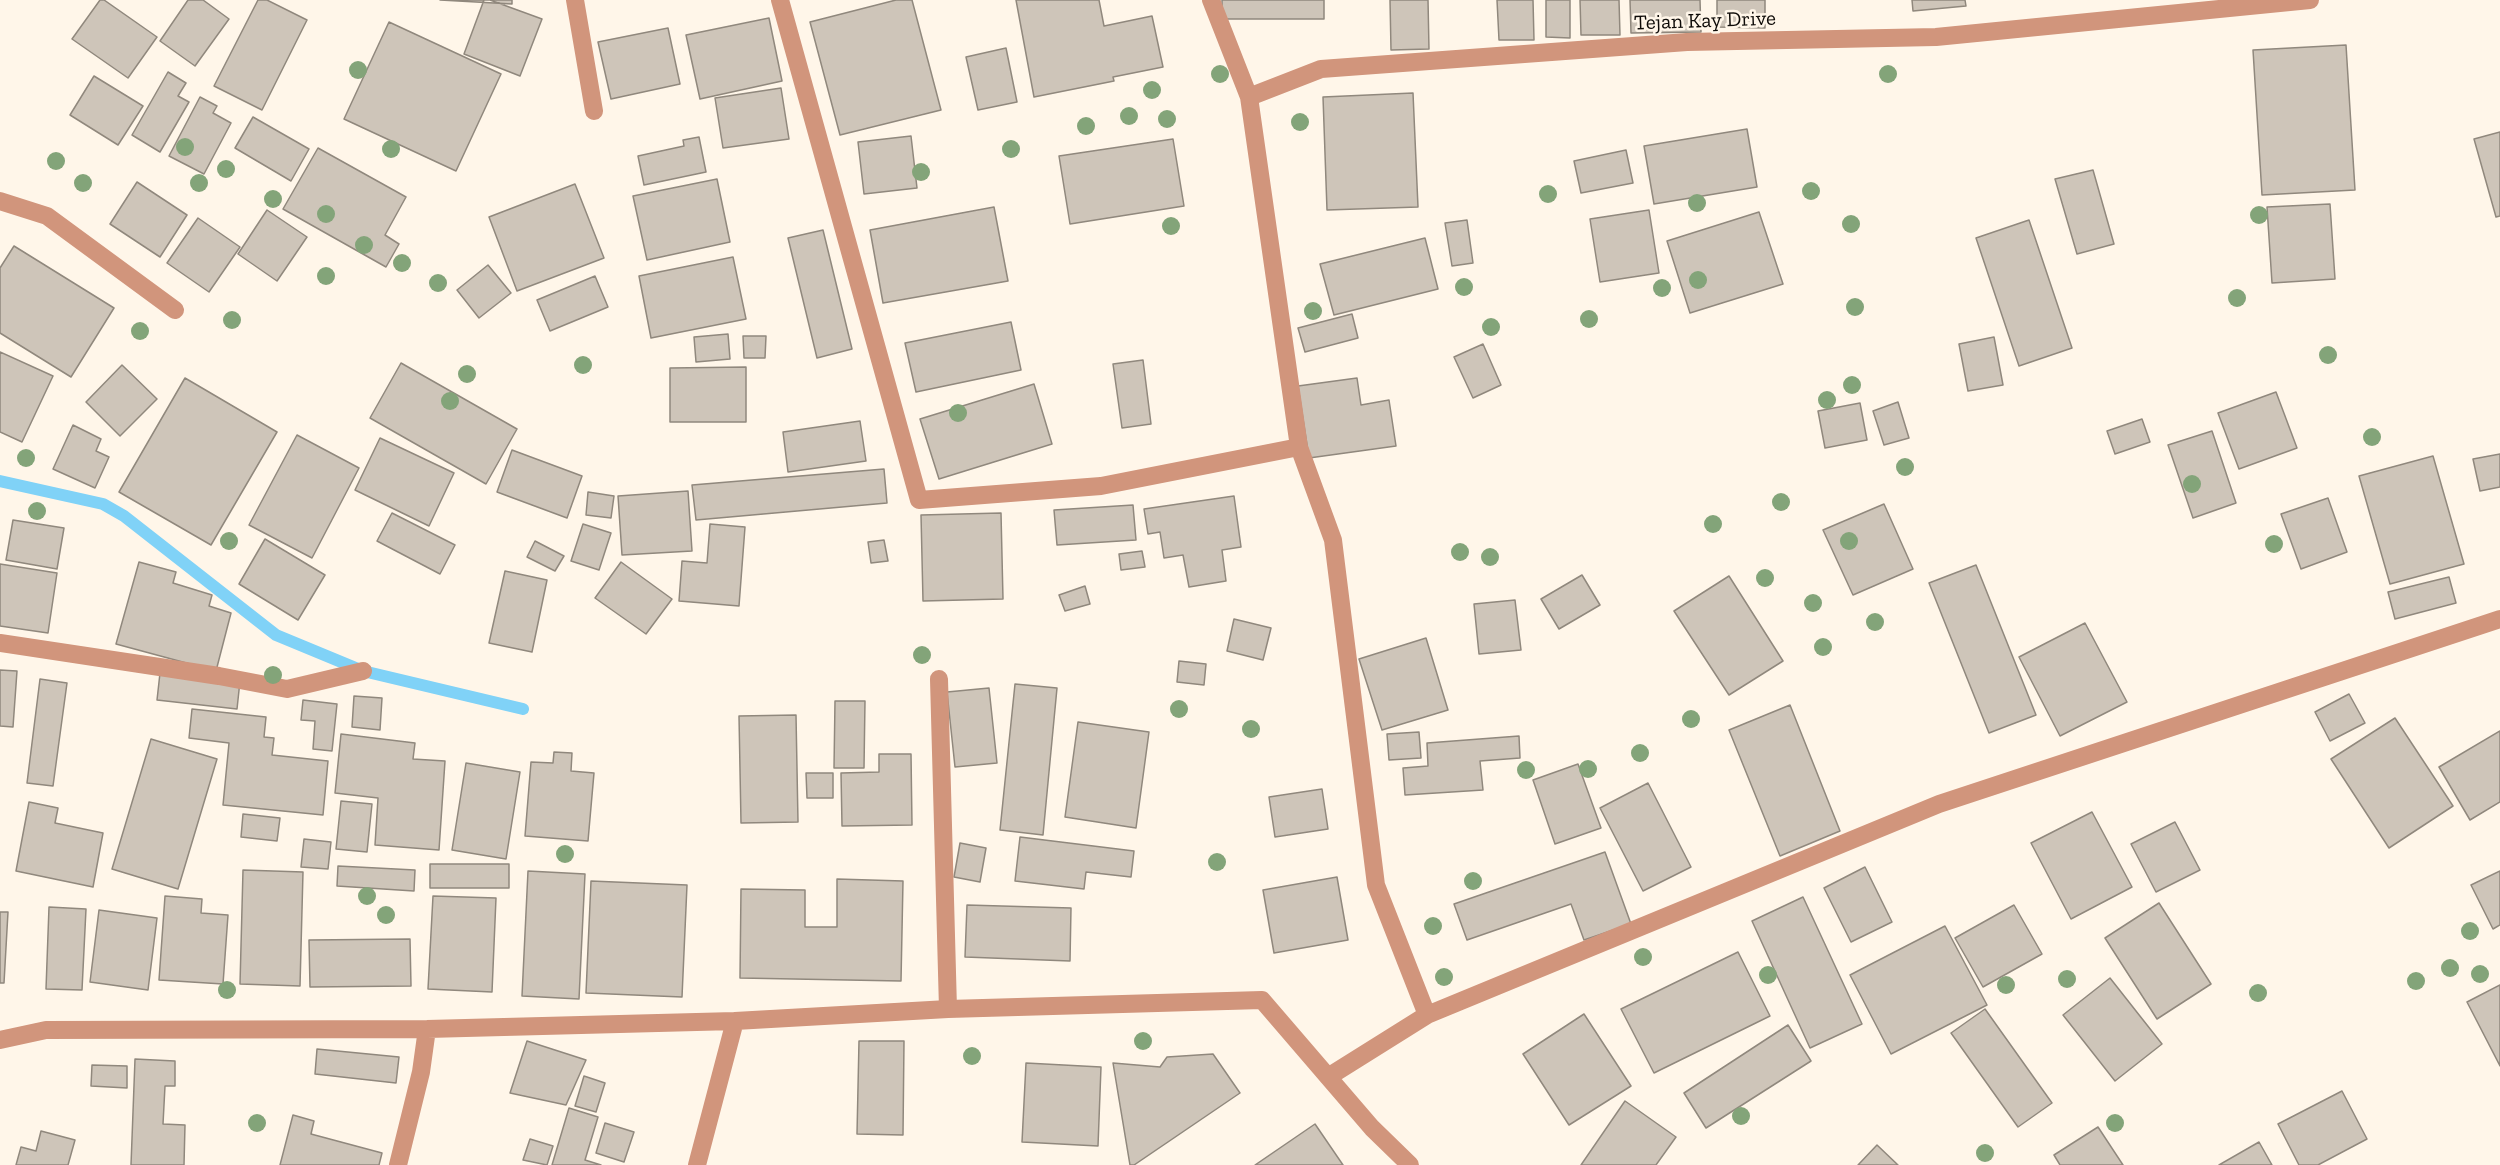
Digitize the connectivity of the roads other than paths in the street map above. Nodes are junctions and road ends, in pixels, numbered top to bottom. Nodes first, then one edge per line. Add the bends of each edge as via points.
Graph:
1 (575, 0) edge
2 (780, 0) edge
3 (1211, 0) edge
4 (2310, 0) edge
5 (1249, 98) junction
6 (594, 111) dead end
7 (0, 201) edge
8 (175, 310) dead end
9 (1299, 447) junction
10 (2500, 619) edge
11 (0, 643) edge
12 (363, 671) dead end
13 (939, 679) dead end
14 (948, 1009) junction
15 (1427, 1015) junction
16 (735, 1021) junction
17 (427, 1029) junction
18 (0, 1040) edge
19 (1328, 1077) junction
20 (398, 1165) edge
21 (697, 1165) edge
22 (1410, 1165) edge

1 - 6 street
2 - 9 street via 919,500 1101,486
3 - 5 street
4 - 5 street, Tejan Kay Drive via 1936,38 1687,42 1321,69
5 - 9 street
7 - 8 street via 48,216
9 - 15 street via 1334,540 1376,885
10 - 15 street via 1939,804
11 - 12 street via 287,689
13 - 14 street
14 - 16 street
14 - 19 street via 1262,1000
15 - 19 street
16 - 17 street
16 - 21 street
17 - 18 street via 46,1030
17 - 20 street via 421,1072
19 - 22 street

